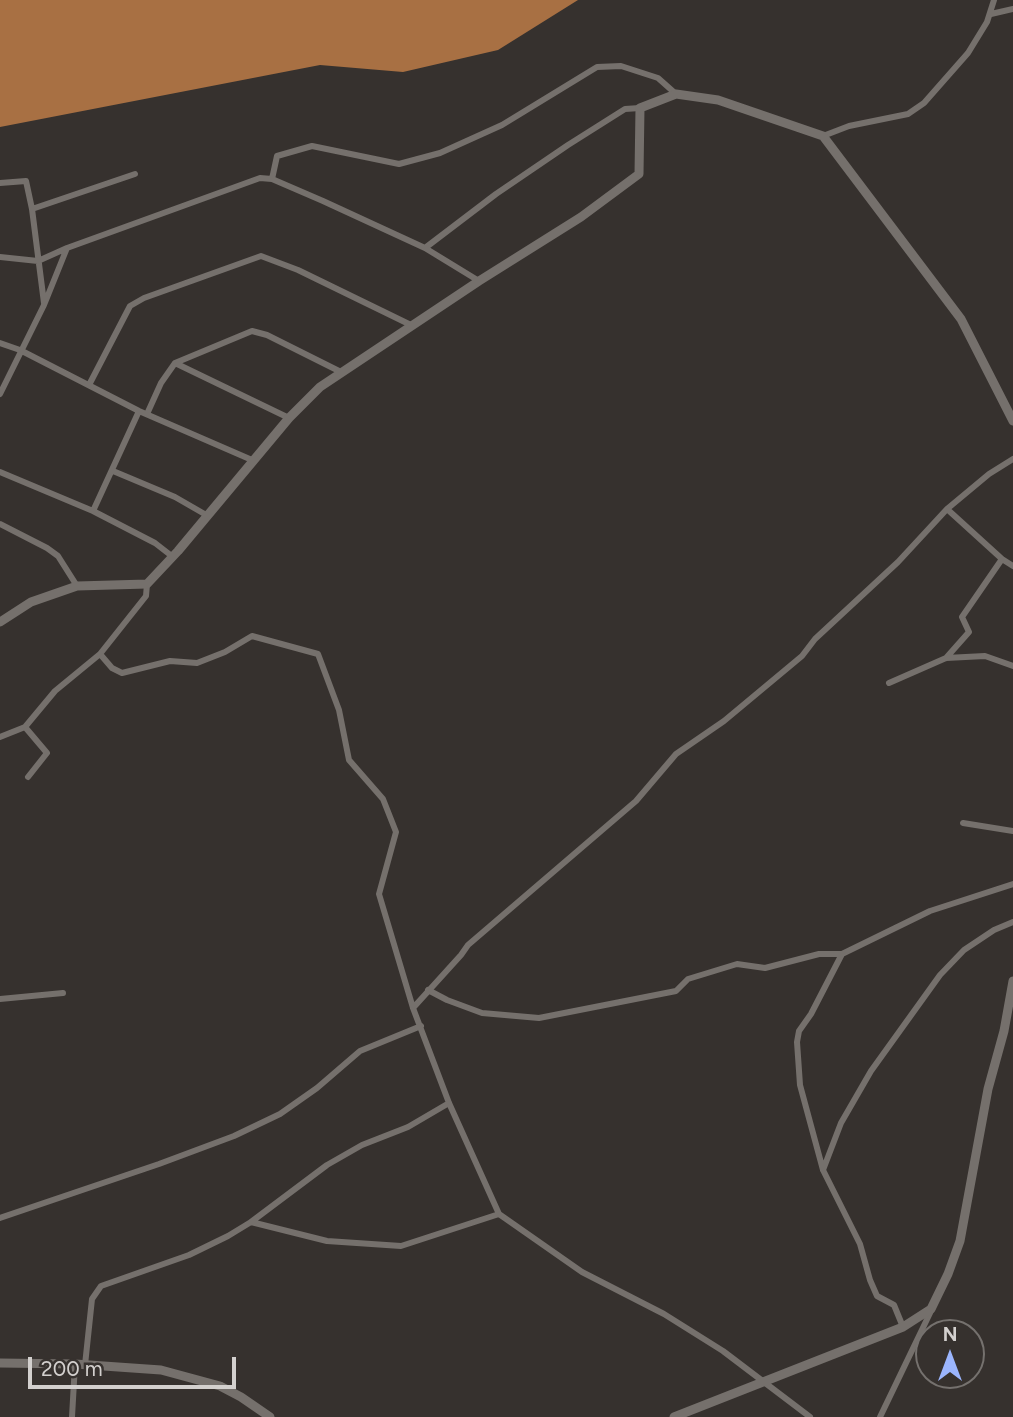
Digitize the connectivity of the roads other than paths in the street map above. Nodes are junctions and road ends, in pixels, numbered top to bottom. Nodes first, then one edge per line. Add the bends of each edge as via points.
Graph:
1 (994, 0) edge
2 (1013, 9) edge
3 (990, 14) junction
4 (676, 94) junction
5 (640, 108) junction
6 (823, 136) junction
7 (135, 174) dead end
8 (272, 179) junction
9 (0, 183) edge
10 (32, 209) junction
11 (67, 248) junction
12 (425, 248) junction
13 (0, 257) edge
14 (38, 261) junction
15 (479, 281) junction
16 (44, 305) junction
17 (414, 326) junction
18 (0, 344) edge
19 (20, 350) junction
20 (175, 363) junction
21 (341, 372) junction
22 (89, 386) junction
23 (0, 394) edge
24 (139, 411) junction
25 (147, 414) junction
26 (289, 418) junction
27 (1013, 421) edge
28 (1013, 459) edge
29 (252, 460) junction
30 (113, 471) junction
31 (0, 472) edge
32 (947, 509) junction
33 (93, 511) junction
34 (208, 516) junction
35 (1, 527) edge
36 (173, 557) junction
37 (1002, 559) junction
38 (1013, 566) edge
39 (147, 584) junction
40 (77, 586) junction
41 (0, 622) edge
42 (100, 654) junction
43 (946, 658) junction
44 (1013, 666) edge
45 (889, 683) dead end
46 (25, 727) junction
47 (0, 737) edge
48 (28, 777) dead end
49 (963, 823) dead end
50 (1013, 831) edge
51 (1013, 884) edge
52 (1013, 922) edge
53 (842, 954) junction
54 (1013, 981) edge
55 (428, 990) junction
56 (63, 993) dead end
57 (0, 999) edge
58 (413, 1009) junction
59 (421, 1026) junction
60 (1009, 1033) edge
61 (449, 1104) junction
62 (823, 1170) junction
63 (499, 1214) junction
64 (0, 1218) edge
65 (251, 1222) junction
66 (931, 1309) junction
67 (903, 1327) junction
68 (0, 1363) edge
69 (80, 1364) junction
70 (763, 1380) junction
71 (72, 1417) edge
72 (270, 1417) edge
73 (674, 1417) edge
74 (810, 1417) edge
75 (880, 1417) edge

1 - 3 street
2 - 3 street
3 - 6 street via 968,53 924,103 908,114
4 - 5 street
4 - 6 street via 718,100
4 - 8 street via 658,78 621,66 597,67 502,125 440,153 399,164 312,146 277,156
5 - 12 street via 625,109 568,145
5 - 15 street via 639,174
6 - 27 street via 961,319
7 - 10 street
8 - 11 street via 260,178
8 - 12 street
9 - 10 street via 26,181
10 - 14 street
11 - 14 street
11 - 16 street
12 - 15 street
13 - 14 street
14 - 16 street
15 - 17 street
16 - 19 street
17 - 21 street
17 - 22 street via 261,256 130,306
18 - 19 street
19 - 22 street
19 - 23 street
20 - 21 street via 252,331
20 - 25 street
20 - 26 street
21 - 26 street
22 - 24 street
24 - 25 street
24 - 30 street
25 - 29 street
26 - 29 street
28 - 32 street
29 - 34 street
30 - 33 street
30 - 34 street
31 - 33 street
32 - 37 street
32 - 55 street via 802,656 676,754 636,801 474,939
33 - 36 street
34 - 36 street
35 - 40 street via 58,556
36 - 39 street
37 - 38 street
37 - 43 street via 962,618 969,632
39 - 40 street
39 - 42 street via 146,596
40 - 41 street via 31,602
42 - 46 street via 55,691
42 - 58 street via 122,673 170,661 197,663 252,636 318,654 339,710 349,760 383,799 396,832 379,894
43 - 44 street via 985,656
43 - 45 street
46 - 47 street
46 - 48 street via 47,753
49 - 50 street
51 - 53 street via 930,911
52 - 62 street via 964,950 940,975 871,1071 841,1123
53 - 55 street via 819,954 765,968 737,964 688,979 676,991 539,1018 482,1013
53 - 62 street via 797,1042 800,1085
54 - 60 street
55 - 58 street
56 - 57 street
58 - 59 street
59 - 61 street
59 - 64 street via 360,1051 289,1107 234,1136
60 - 66 street via 988,1089 960,1241
61 - 63 street
61 - 65 street via 327,1165
62 - 67 street via 860,1244 877,1296 894,1305
63 - 65 street via 401,1246 327,1241
63 - 70 street via 582,1272 664,1314
65 - 69 street via 189,1255 101,1286 92,1298
66 - 67 street
66 - 75 street
67 - 70 street
68 - 69 street
69 - 71 street
69 - 72 street via 161,1370 220,1385
70 - 73 street
70 - 74 street

